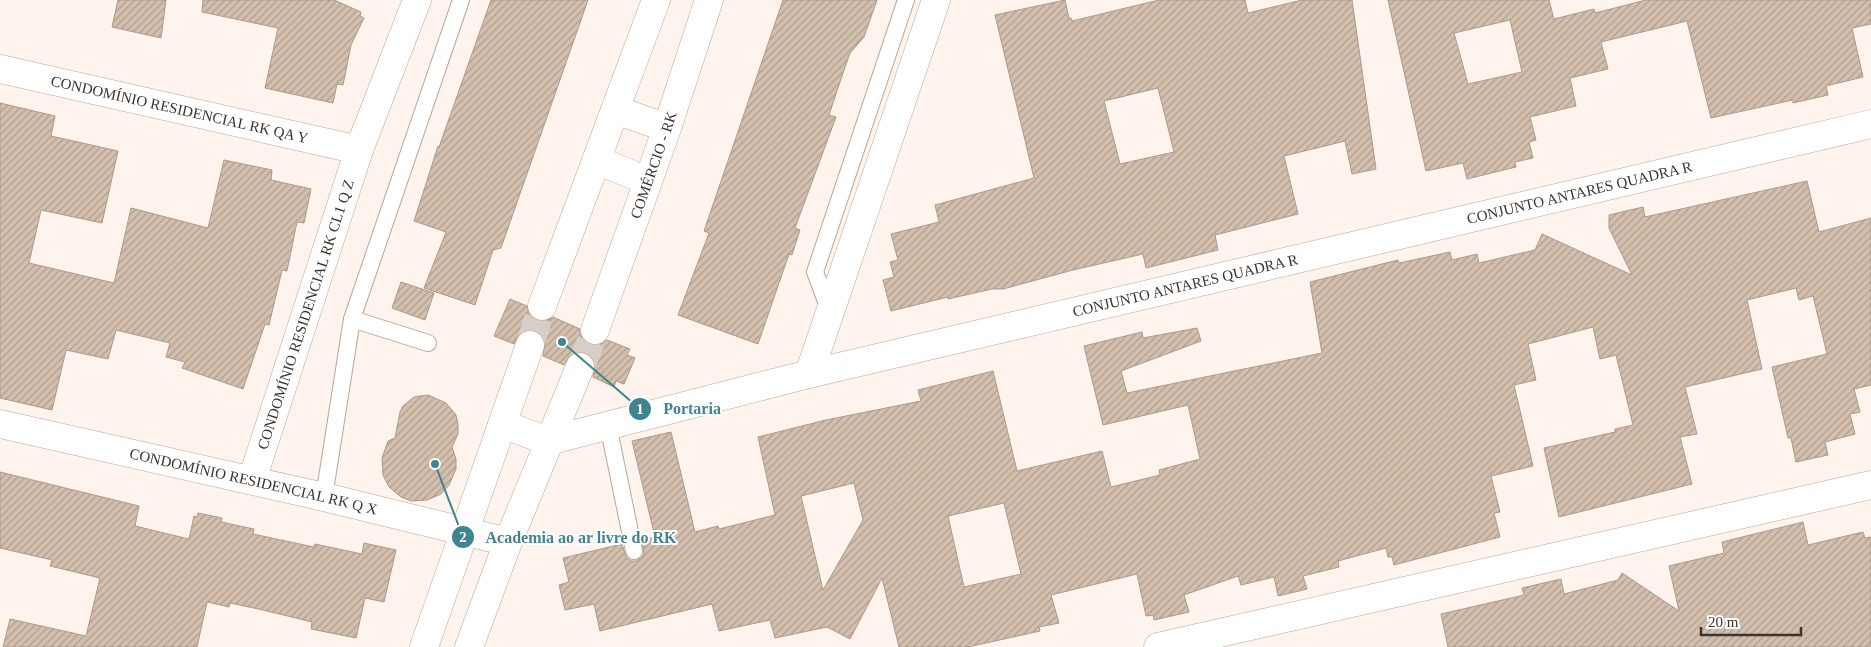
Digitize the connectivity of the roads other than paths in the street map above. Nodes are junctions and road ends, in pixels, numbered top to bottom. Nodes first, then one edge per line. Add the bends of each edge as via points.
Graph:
1 (417, 0) edge
2 (461, 0) edge
3 (656, 0) edge
4 (709, 0) edge
5 (906, 0) edge
6 (936, 0) edge
7 (0, 69) edge
8 (616, 110) junction
9 (1871, 124) edge
10 (667, 128) junction
11 (359, 150) junction
12 (597, 160) junction
13 (646, 181) junction
14 (542, 306) tunnel mouth
15 (830, 312) junction
16 (352, 319) junction
17 (595, 330) tunnel mouth
18 (428, 343) dead end
19 (530, 344) tunnel mouth
20 (580, 367) tunnel mouth
21 (809, 374) junction
22 (0, 424) edge
23 (502, 424) junction
24 (608, 424) junction
25 (548, 441) junction
26 (252, 480) junction
27 (1871, 485) edge
28 (324, 496) junction
29 (464, 531) junction
30 (508, 542) junction
31 (634, 551) dead end
32 (424, 647) edge
33 (468, 647) edge
34 (1158, 647) edge

1 - 11 street, CONDOMÍNIO RESIDENCIAL RK CL1 Q Z
2 - 16 lane
3 - 8 street
4 - 10 street, COMÉRCIO - RK
5 - 15 lane via 815,272
6 - 15 street
7 - 11 street, CONDOMÍNIO RESIDENCIAL RK QA Y
8 - 10 street
8 - 12 street
9 - 21 street, CONJUNTO ANTARES QUADRA R
10 - 13 street, COMÉRCIO - RK
11 - 26 street, CONDOMÍNIO RESIDENCIAL RK CL1 Q Z
12 - 13 street
12 - 14 street
13 - 17 street, COMÉRCIO - RK
15 - 21 street
16 - 18 lane
16 - 28 lane
19 - 23 street
20 - 25 street
21 - 24 street, CONJUNTO ANTARES QUADRA R
22 - 26 street, CONDOMÍNIO RESIDENCIAL RK Q X
23 - 25 street
23 - 29 street
24 - 25 street, CONJUNTO ANTARES QUADRA R
24 - 31 lane
25 - 30 street
26 - 28 street, CONDOMÍNIO RESIDENCIAL RK Q X
27 - 34 street
28 - 29 street, CONDOMÍNIO RESIDENCIAL RK Q X
29 - 30 street, CONDOMÍNIO RESIDENCIAL RK Q X
29 - 32 street
30 - 33 street

